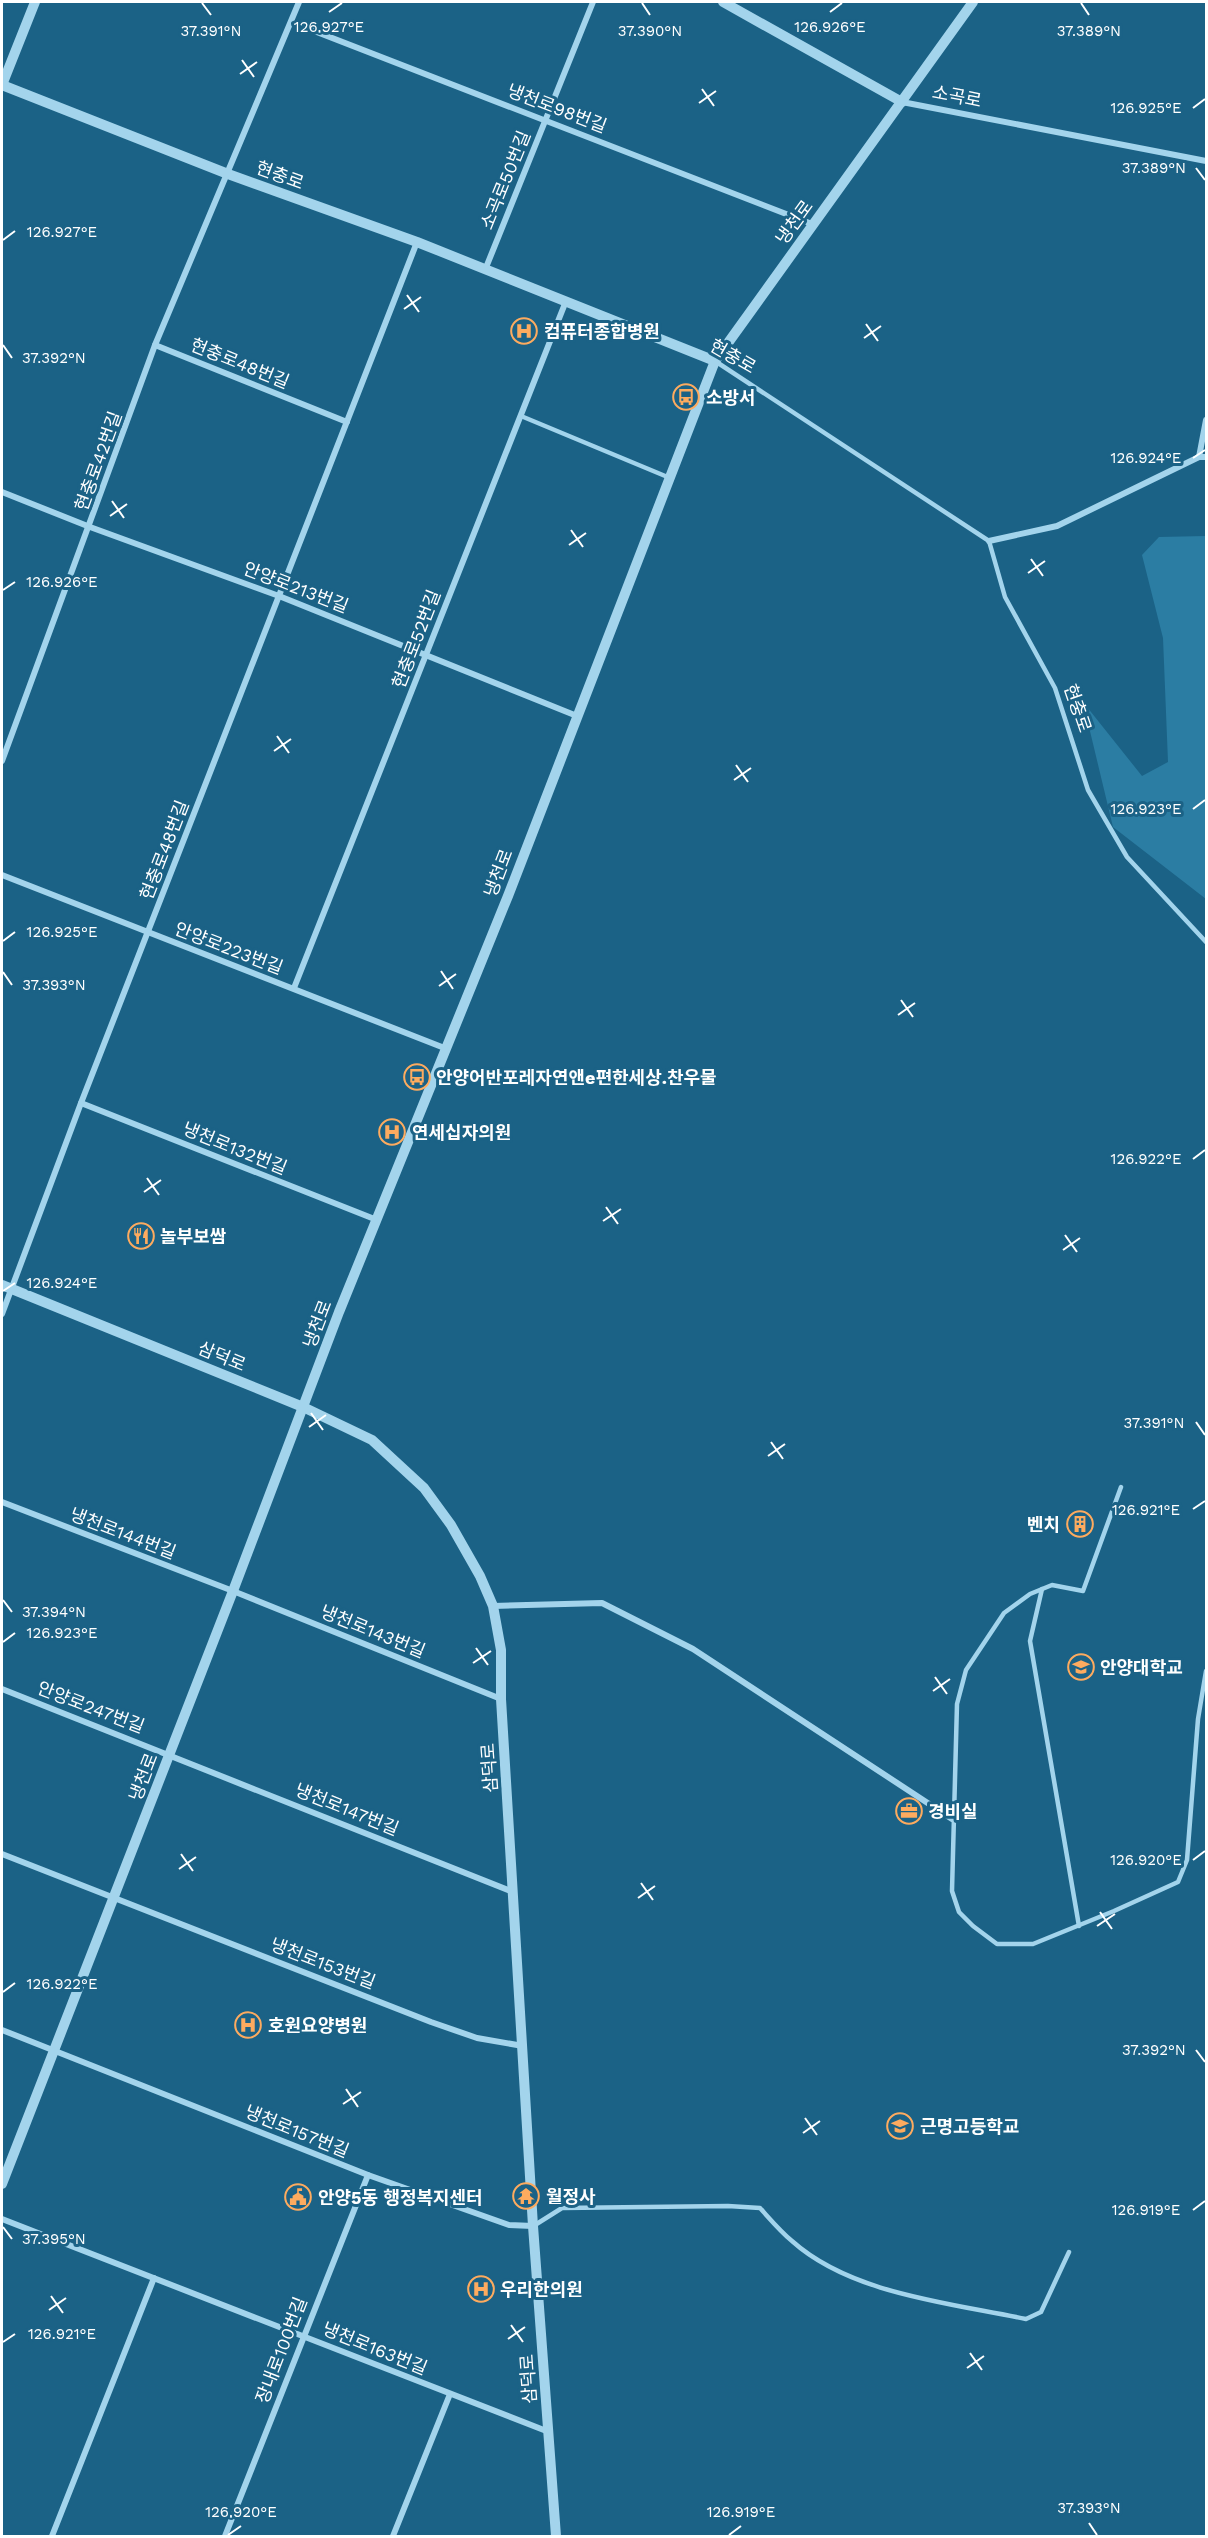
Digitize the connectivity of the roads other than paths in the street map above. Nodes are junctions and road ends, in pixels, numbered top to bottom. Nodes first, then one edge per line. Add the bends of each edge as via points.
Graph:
1 (35, 2) edge
2 (299, 2) edge
3 (593, 2) edge
4 (723, 2) edge
5 (973, 2) edge
6 (291, 22) junction
7 (2, 85) edge
8 (902, 102) junction
9 (546, 120) junction
10 (1206, 161) edge
11 (228, 174) junction
12 (812, 224) junction
13 (417, 242) junction
14 (485, 270) junction
15 (566, 301) junction
16 (155, 345) junction
17 (715, 361) junction
18 (521, 416) junction
19 (1206, 420) edge
20 (347, 422) junction
21 (1203, 457) edge
22 (670, 478) junction
23 (2, 492) edge
24 (90, 527) junction
25 (989, 541) junction
26 (279, 596) junction
27 (427, 655) junction
28 (577, 716) junction
29 (2, 761) edge
30 (2, 875) edge
31 (148, 933) junction
32 (1206, 942) edge
33 (294, 988) junction
34 (447, 1049) junction
35 (81, 1103) junction
36 (377, 1220) junction
37 (7, 1287) edge
38 (2, 1314) edge
39 (303, 1407) junction
40 (1121, 1487) dead end
41 (2, 1502) edge
42 (1042, 1589) junction
43 (233, 1591) junction
44 (493, 1606) junction
45 (1206, 1671) edge
46 (2, 1689) edge
47 (501, 1699) junction
48 (169, 1754) junction
49 (952, 1819) junction
50 (2, 1854) edge
51 (513, 1892) junction
52 (115, 1898) junction
53 (1079, 1926) junction
54 (2, 2031) edge
55 (523, 2046) junction
56 (54, 2051) junction
57 (368, 2175) junction
58 (2, 2184) edge
59 (2, 2219) edge
60 (533, 2226) junction
61 (1069, 2252) dead end
62 (154, 2278) junction
63 (303, 2335) junction
64 (450, 2394) junction
65 (549, 2432) junction
66 (52, 2536) edge
67 (225, 2536) edge
68 (393, 2536) edge
69 (556, 2536) edge

1 - 7 street
2 - 6 street, 현충로42번길
3 - 9 street, 소곡로50번길
4 - 8 street, 소곡로
5 - 8 street, 냉천로
6 - 9 street, 냉천로98번길
6 - 11 street, 현충로42번길
7 - 11 street, 현충로
8 - 10 street, 소곡로
8 - 12 street, 냉천로
9 - 12 street, 냉천로98번길
9 - 14 street, 소곡로50번길
11 - 13 street, 현충로
11 - 16 street, 현충로42번길
12 - 17 street, 냉천로
13 - 14 street, 현충로
13 - 20 street, 현충로48번길
14 - 15 street, 현충로
15 - 17 street, 현충로
15 - 18 street, 현충로52번길
16 - 20 street, 현충로48번길
16 - 24 street, 현충로42번길
17 - 22 street, 냉천로
17 - 25 lane, 현충로
18 - 22 lane
18 - 27 street, 현충로52번길
19 - 21 street
20 - 26 street, 현충로48번길
21 - 25 street via 1057,526
22 - 28 street, 냉천로
23 - 24 street, 안양로213번길
24 - 26 street, 안양로213번길
24 - 29 street, 현충로42번길
25 - 32 lane, 현충로 via 1005,597 1055,688 1088,790 1127,857
26 - 27 street, 안양로213번길
26 - 31 street, 현충로48번길
27 - 28 street, 안양로213번길
27 - 33 street, 현충로52번길
28 - 34 street, 냉천로
30 - 31 street, 안양로223번길
31 - 33 street, 안양로223번길
31 - 35 street, 현충로48번길
33 - 34 street, 안양로223번길
34 - 36 street, 냉천로
35 - 36 street, 냉천로132번길
35 - 37 street, 현충로48번길
36 - 39 street, 냉천로
37 - 38 street, 현충로48번길
37 - 39 street, 삼덕로
39 - 43 street, 냉천로
39 - 44 street, 삼덕로 via 372,1440 424,1488 451,1525
40 - 42 lane via 1083,1591 1052,1585
41 - 43 street, 냉천로144번길
42 - 49 lane via 1004,1614 966,1670 957,1704
42 - 53 lane via 1030,1641
43 - 47 street, 냉천로143번길
43 - 48 street, 냉천로
44 - 47 street, 삼덕로 via 501,1650
44 - 49 street via 602,1603 693,1649
45 - 53 lane via 1198,1719 1187,1860 1178,1882
46 - 48 street, 안양로247번길
47 - 51 street, 삼덕로
48 - 51 street, 냉천로147번길
48 - 52 street, 냉천로
49 - 53 lane via 952,1891 959,1912 973,1926 997,1944 1033,1944
50 - 52 street, 냉천로153번길
51 - 55 street, 삼덕로
52 - 55 street, 냉천로153번길 via 430,2022
52 - 56 street, 냉천로
54 - 56 street, 냉천로157번길
55 - 60 street, 삼덕로
56 - 57 street, 냉천로157번길
56 - 58 street, 냉천로
57 - 60 street, 냉천로157번길 via 509,2225
57 - 63 street, 장내로100번길
59 - 62 street, 냉천로163번길
60 - 61 lane via 562,2208 760,2208 792,2242 824,2264 878,2288 1026,2319 1041,2313
60 - 65 street, 삼덕로
62 - 63 street, 냉천로163번길
62 - 66 street
63 - 64 street, 냉천로163번길
63 - 67 street, 장내로100번길
64 - 65 street, 냉천로163번길
64 - 68 street
65 - 69 street, 삼덕로

